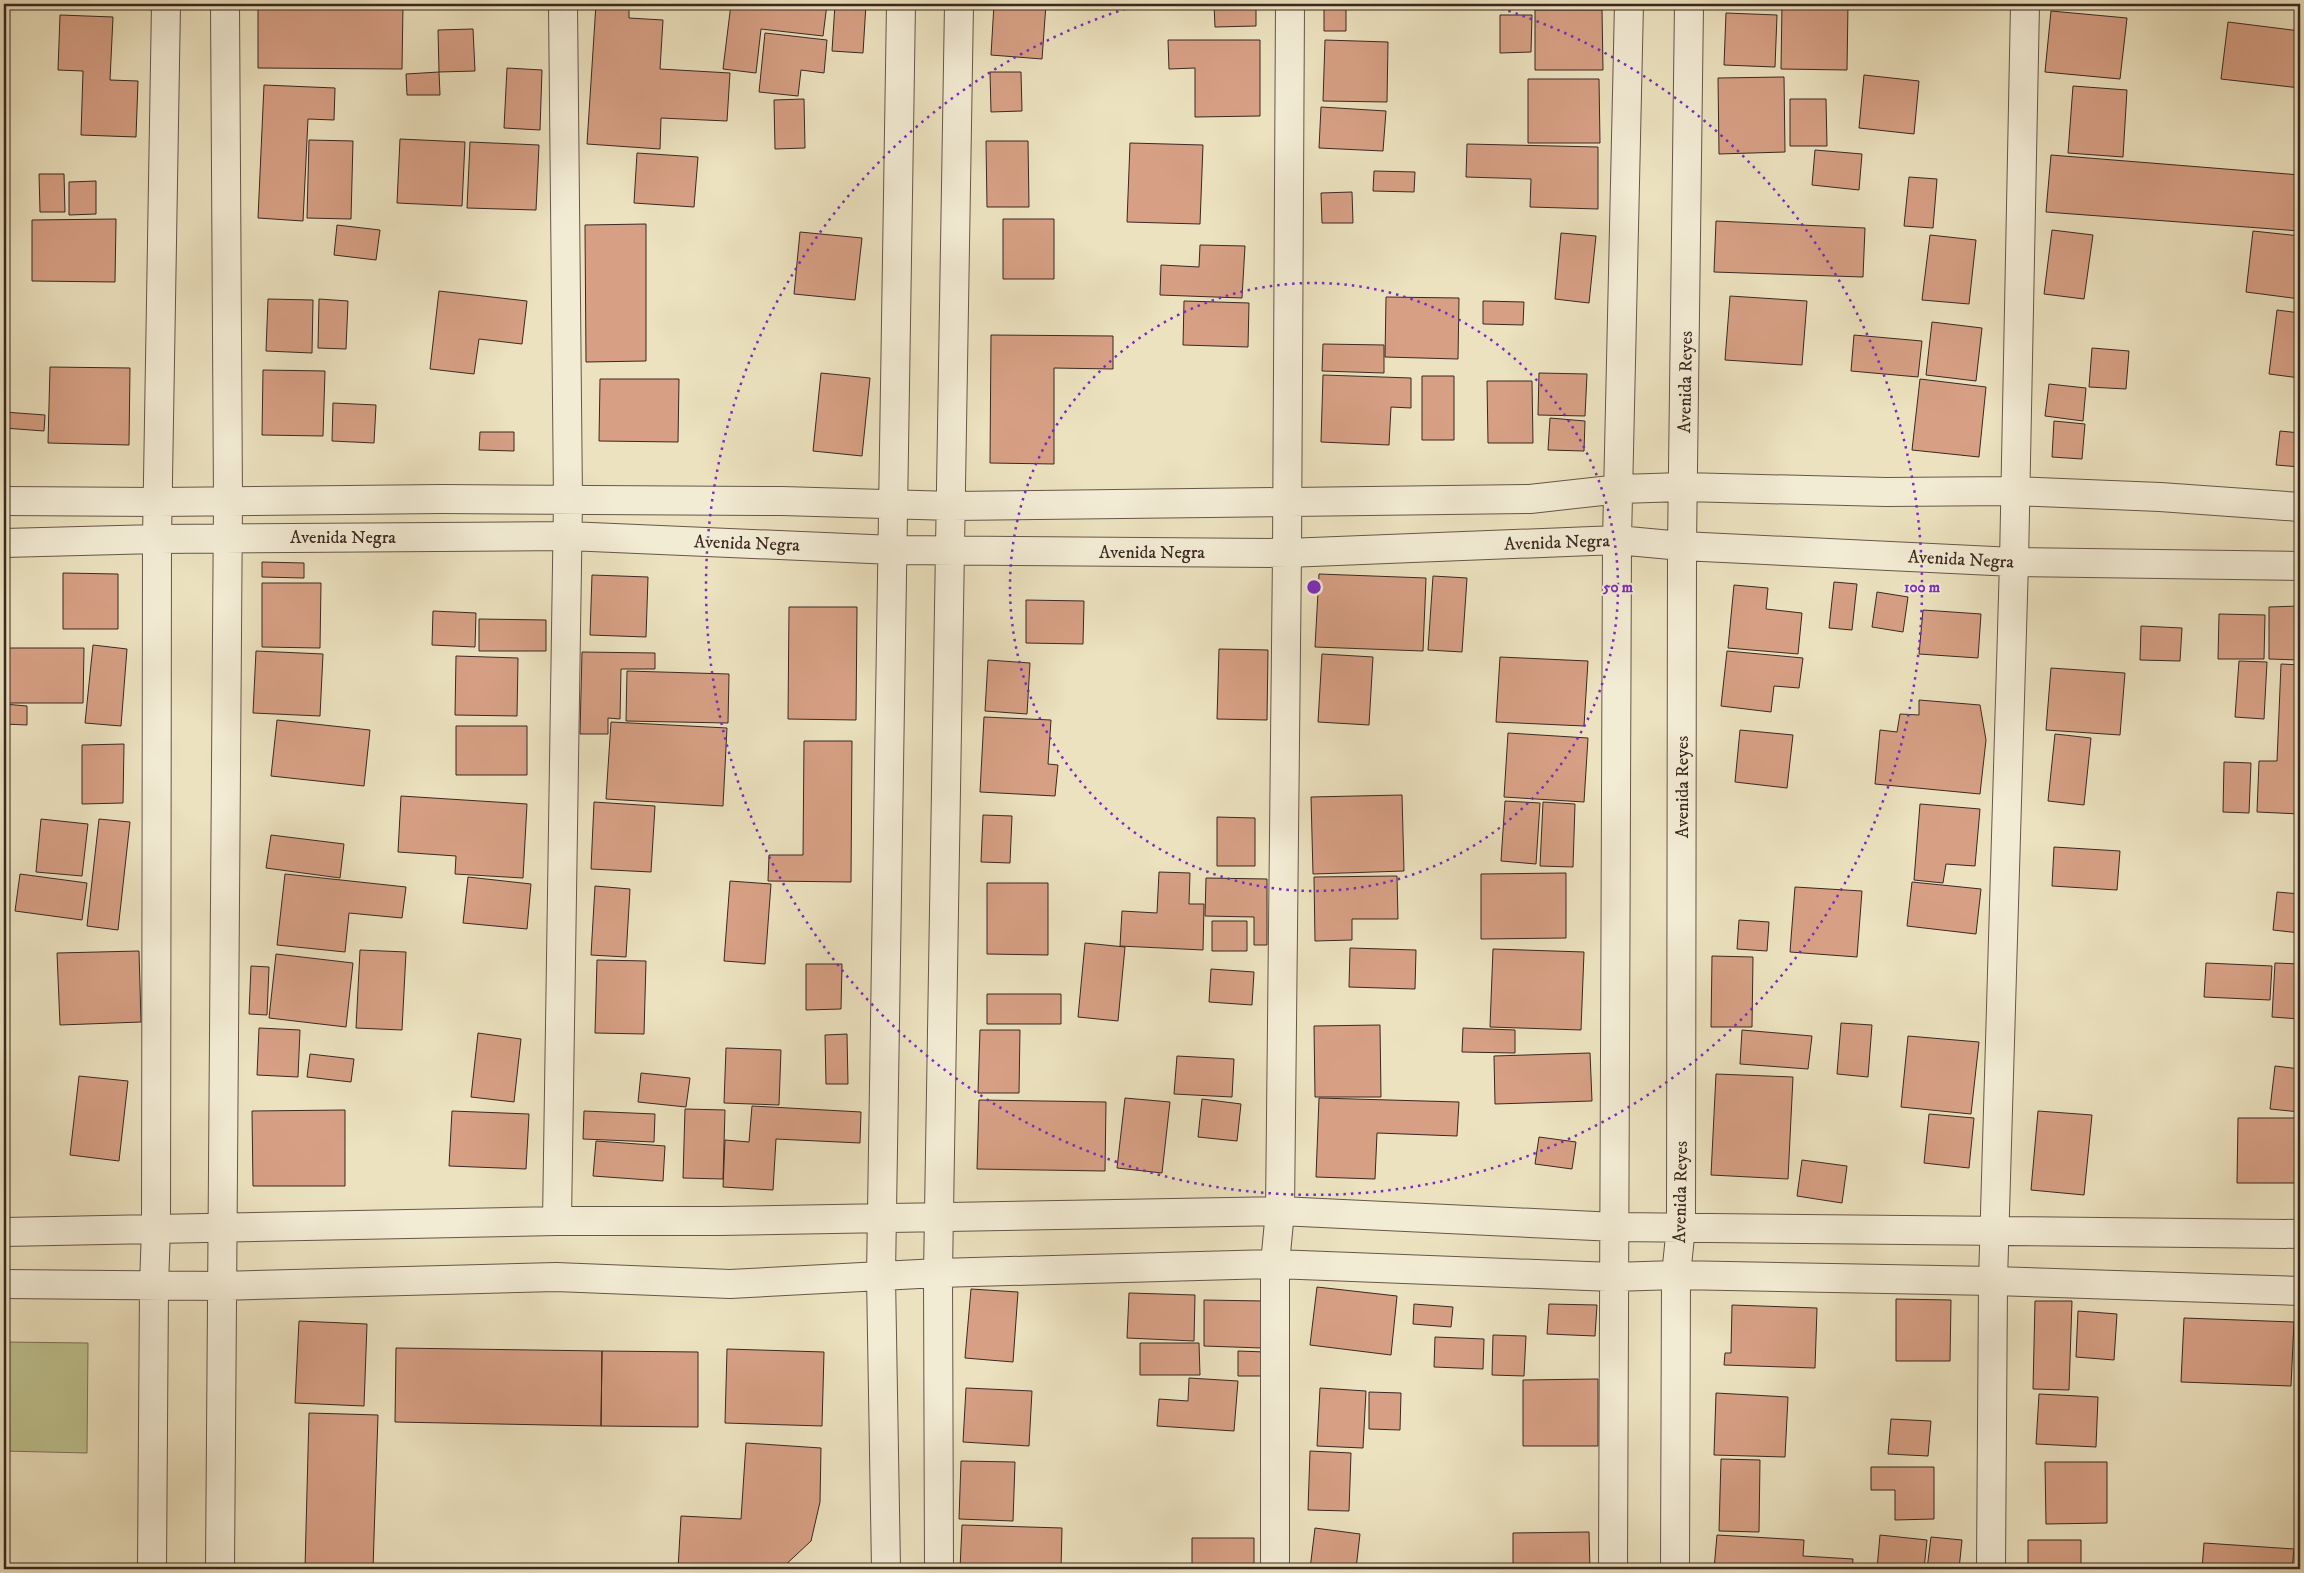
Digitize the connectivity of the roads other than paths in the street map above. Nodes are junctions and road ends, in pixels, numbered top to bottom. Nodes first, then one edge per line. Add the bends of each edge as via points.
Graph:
1 (166, 4) edge
2 (225, 4) edge
3 (563, 4) edge
4 (901, 4) edge
5 (959, 4) edge
6 (1290, 4) edge
7 (1629, 4) edge
8 (1689, 4) edge
9 (2024, 4) edge
10 (1683, 487) junction
11 (1620, 489) junction
12 (2015, 491) junction
13 (568, 500) junction
14 (4, 501) edge
15 (228, 501) junction
16 (158, 502) junction
17 (1286, 504) junction
18 (893, 505) junction
19 (952, 506) junction
20 (2300, 507) edge
21 (568, 536) junction
22 (227, 538) junction
23 (157, 539) junction
24 (1617, 540) junction
25 (4, 542) edge
26 (1682, 546) junction
27 (893, 550) junction
28 (951, 550) junction
29 (1287, 553) junction
30 (2014, 562) junction
31 (2300, 566) edge
32 (1280, 1211) junction
33 (940, 1217) junction
34 (883, 1218) junction
35 (557, 1221) junction
36 (222, 1226) junction
37 (1681, 1227) junction
38 (156, 1228) junction
39 (1616, 1228) junction
40 (1994, 1230) junction
41 (4, 1232) edge
42 (2300, 1234) edge
43 (1275, 1264) junction
44 (938, 1273) junction
45 (1676, 1275) junction
46 (881, 1276) junction
47 (1613, 1277) junction
48 (1993, 1281) junction
49 (4, 1284) edge
50 (154, 1286) junction
51 (220, 1286) junction
52 (2300, 1291) edge
53 (152, 1569) edge
54 (220, 1569) edge
55 (886, 1569) edge
56 (939, 1569) edge
57 (1275, 1569) edge
58 (1613, 1569) edge
59 (1675, 1569) edge
60 (1991, 1569) edge

1 - 16 street
2 - 15 street
3 - 13 street
4 - 18 street
5 - 19 street
6 - 17 street
7 - 11 street
8 - 10 street, Avenida Reyes
9 - 12 street
10 - 11 street, Avenida Negra
10 - 12 street, Avenida Negra via 1886,492
10 - 26 street, Avenida Reyes
11 - 17 street, Avenida Negra via 1530,499
11 - 24 street
12 - 20 street, Avenida Negra
12 - 30 street
13 - 15 street, Avenida Negra
13 - 18 street, Avenida Negra
13 - 21 street
14 - 16 street, Avenida Negra
15 - 16 street, Avenida Negra
15 - 22 street
16 - 23 street
17 - 19 street, Avenida Negra
17 - 29 street
18 - 19 street, Avenida Negra
18 - 27 street
19 - 28 street
21 - 22 street, Avenida Negra
21 - 27 street, Avenida Negra
21 - 35 street
22 - 23 street, Avenida Negra
22 - 36 street
23 - 25 street, Avenida Negra
23 - 38 street
24 - 26 street, Avenida Negra
24 - 29 street, Avenida Negra
24 - 39 street
26 - 30 street, Avenida Negra
26 - 37 street, Avenida Reyes
27 - 28 street, Avenida Negra
27 - 34 street
28 - 29 street, Avenida Negra
28 - 33 street
29 - 32 street
30 - 31 street, Avenida Negra
30 - 40 street
32 - 33 street
32 - 39 street
32 - 43 street
33 - 34 street
33 - 44 street
34 - 35 street
34 - 46 street
35 - 36 street
36 - 38 street
36 - 51 street
37 - 39 street
37 - 40 street
37 - 45 street, Avenida Reyes
38 - 41 street
38 - 50 street
39 - 47 street
40 - 42 street
40 - 48 street
43 - 44 street
43 - 47 street
43 - 57 street
44 - 46 street
44 - 56 street
45 - 47 street
45 - 48 street
45 - 59 street, Avenida Reyes
46 - 51 street via 730,1284 556,1277
46 - 55 street
47 - 58 street
48 - 52 street
48 - 60 street
49 - 50 street
50 - 51 street
50 - 53 street
51 - 54 street

